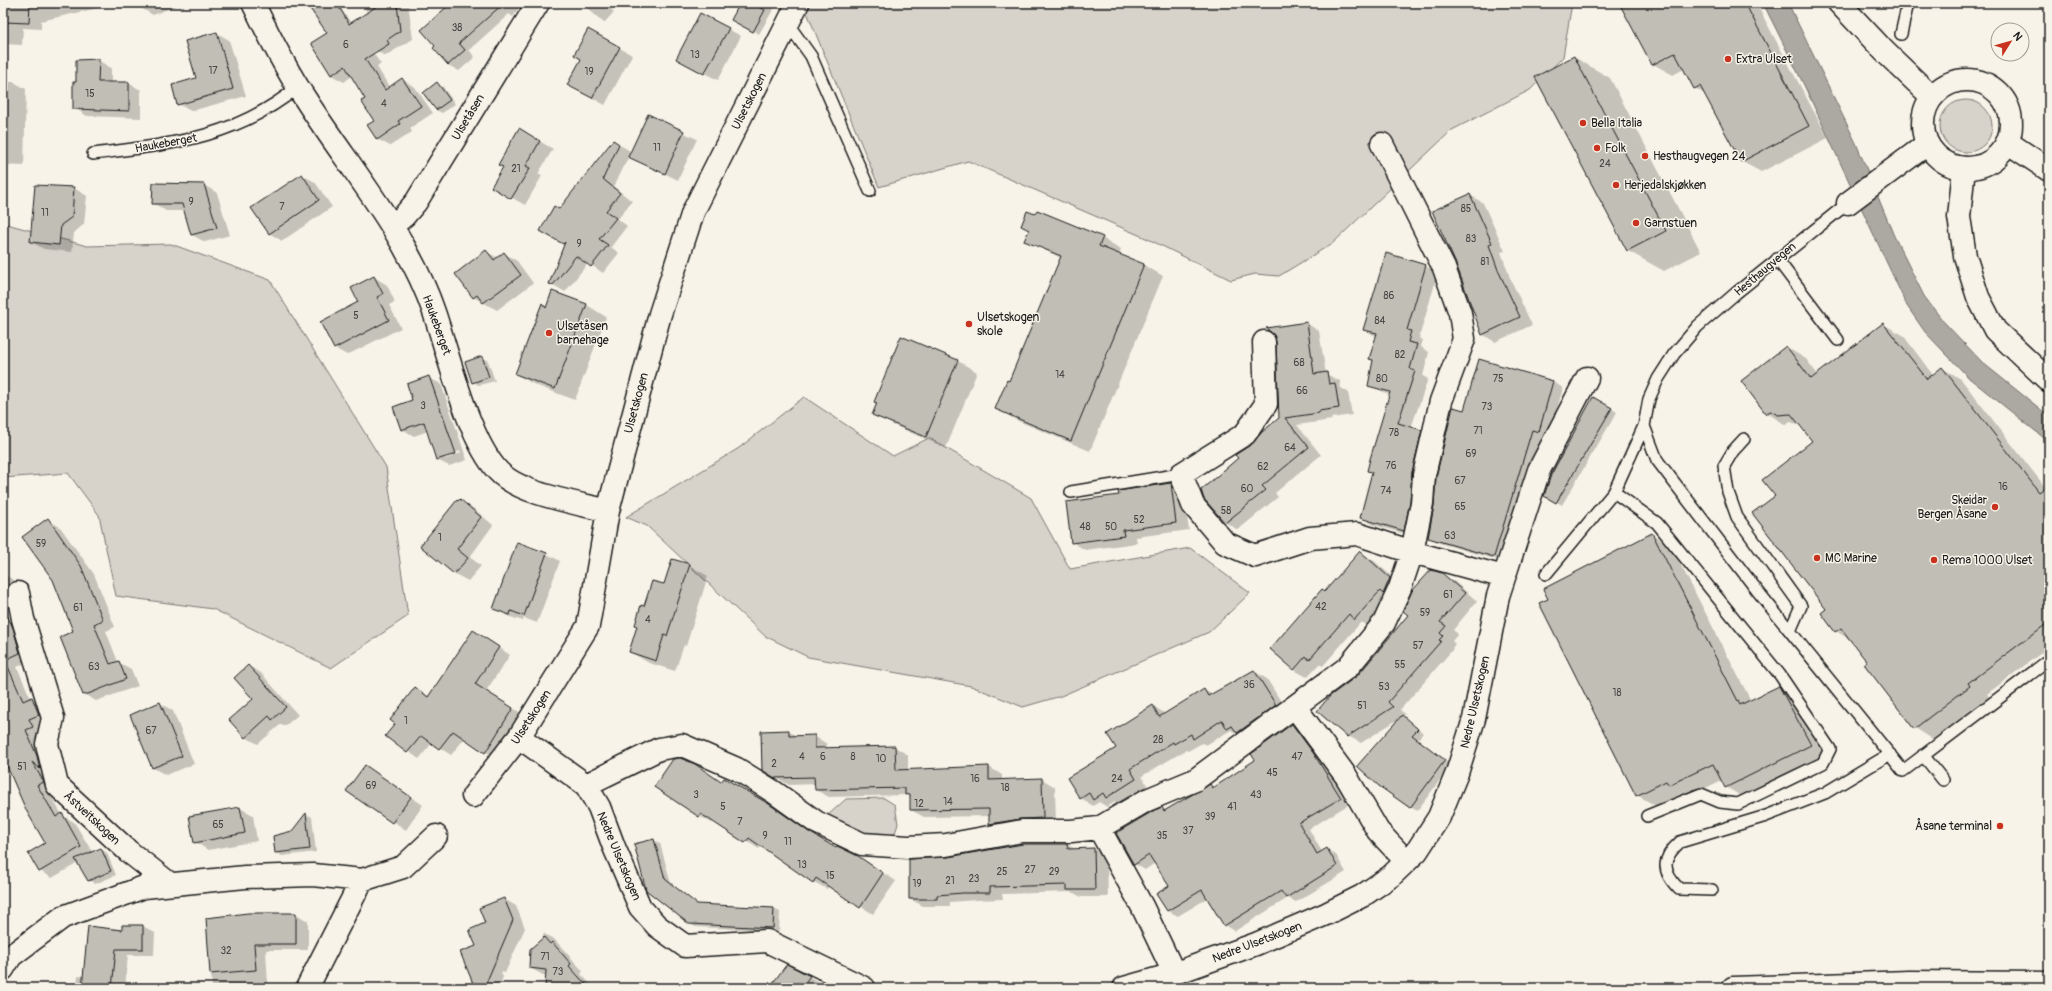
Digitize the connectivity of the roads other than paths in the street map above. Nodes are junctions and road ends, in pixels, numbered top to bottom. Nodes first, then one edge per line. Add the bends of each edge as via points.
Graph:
1 (253, 3) edge
2 (538, 3) edge
3 (798, 3) edge
4 (1839, 3) edge
5 (1908, 3) edge
6 (788, 24) junction
7 (1901, 34) dead end
8 (298, 87) junction
9 (1931, 96) junction
10 (2007, 142) junction
11 (1382, 144) dead end
12 (1927, 144) junction
13 (93, 154) dead end
14 (1964, 168) junction
15 (2049, 170) edge
16 (870, 191) dead end
17 (1848, 203) joint
18 (392, 226) junction
19 (1777, 259) junction
20 (1838, 340) dead end
21 (1264, 342) dead end
22 (1587, 378) dead end
23 (2049, 381) edge
24 (1644, 426) junction
25 (1744, 438) dead end
26 (1181, 474) junction
27 (1072, 492) dead end
28 (1614, 492) junction
29 (608, 510) junction
30 (1412, 552) junction
31 (1546, 574) dead end
32 (1504, 577) junction
33 (18, 593) dead end
34 (1790, 631) junction
35 (2049, 660) edge
36 (1295, 707) junction
37 (519, 737) junction
38 (1890, 754) junction
39 (1923, 755) junction
40 (1943, 780) dead end
41 (586, 785) junction
42 (472, 796) dead end
43 (1647, 816) dead end
44 (1099, 828) junction
45 (436, 836) dead end
46 (1406, 861) junction
47 (362, 880) junction
48 (170, 884) junction
49 (1712, 890) dead end
50 (3, 969) edge
51 (1174, 973) junction
52 (2049, 974) edge
53 (2039, 982) edge
54 (306, 988) edge
55 (864, 988) edge
56 (1124, 988) edge
57 (1733, 988) edge

1 - 8 main road, Haukeberget
2 - 18 main road, Ulsetåsen via 416,202
3 - 6 main road, Ulsetskogen
4 - 9 main road
5 - 7 lane
6 - 16 lane via 811,56
6 - 29 main road, Ulsetskogen via 692,212 660,314
8 - 13 lane, Haukeberget via 280,102 233,127 197,138 151,147
8 - 18 main road, Haukeberget
9 - 10 main road via 1945,84 1958,80 1972,79 1985,83 1996,90 2005,101 2010,114 2011,128
9 - 12 main road via 1922,118 1922,131
10 - 14 main road via 1997,157 1989,162
10 - 15 main road
11 - 30 main road via 1444,268 1460,313 1464,339 1442,401 1424,475 1422,503
12 - 14 main road via 1936,156 1949,165
12 - 17 main road, Hesthaugvegen
14 - 23 main road via 1959,217 1965,256 1978,297 1995,330
17 - 19 lane, Hesthaugvegen
18 - 29 main road, Haukeberget via 433,310 475,432 488,458 511,482
19 - 20 lane
19 - 24 lane, Hesthaugvegen via 1698,326 1674,354 1648,399
21 - 26 main road via 1266,404 1245,434
22 - 32 main road, Nedre Ulsetskogen via 1539,470
24 - 28 lane
24 - 34 lane via 1656,460
25 - 34 lane via 1724,466 1728,492 1737,517 1801,606
26 - 27 lane
26 - 30 main road via 1193,505 1225,543 1255,556 1310,538 1357,534
28 - 31 lane
28 - 43 lane via 1657,524 1780,675 1830,749 1822,763 1738,804 1720,802 1701,794
29 - 37 main road, Ulsetskogen via 588,626
30 - 32 main road
30 - 36 main road via 1400,588 1384,623 1348,666
32 - 46 main road, Nedre Ulsetskogen via 1474,719 1457,773 1439,817 1417,851
33 - 48 main road, Åstveitskogen via 23,619 53,718 47,744 57,785 117,841
34 - 38 lane
35 - 39 lane
36 - 44 main road via 1195,780 1147,800
36 - 46 main road via 1346,776 1378,831
37 - 41 main road, Nedre Ulsetskogen
37 - 42 main road, Ulsetskogen
38 - 39 lane via 1903,771
38 - 49 lane via 1825,793 1766,816 1680,842 1666,860 1667,873 1671,881 1679,889
39 - 40 lane
41 - 44 main road via 659,749 682,744 737,769 816,822 862,844 908,848 946,845 1022,831
41 - 55 main road, Nedre Ulsetskogen via 598,807 640,907 658,926 685,946 767,941
44 - 51 main road via 1142,906
45 - 47 main road via 403,867
46 - 51 main road, Nedre Ulsetskogen via 1391,876 1362,896 1326,914 1256,944
47 - 48 main road via 313,875 245,877
47 - 54 main road
48 - 50 main road via 144,887 63,917 11,956
51 - 56 main road, Nedre Ulsetskogen
52 - 53 main road
53 - 57 main road via 1909,982

